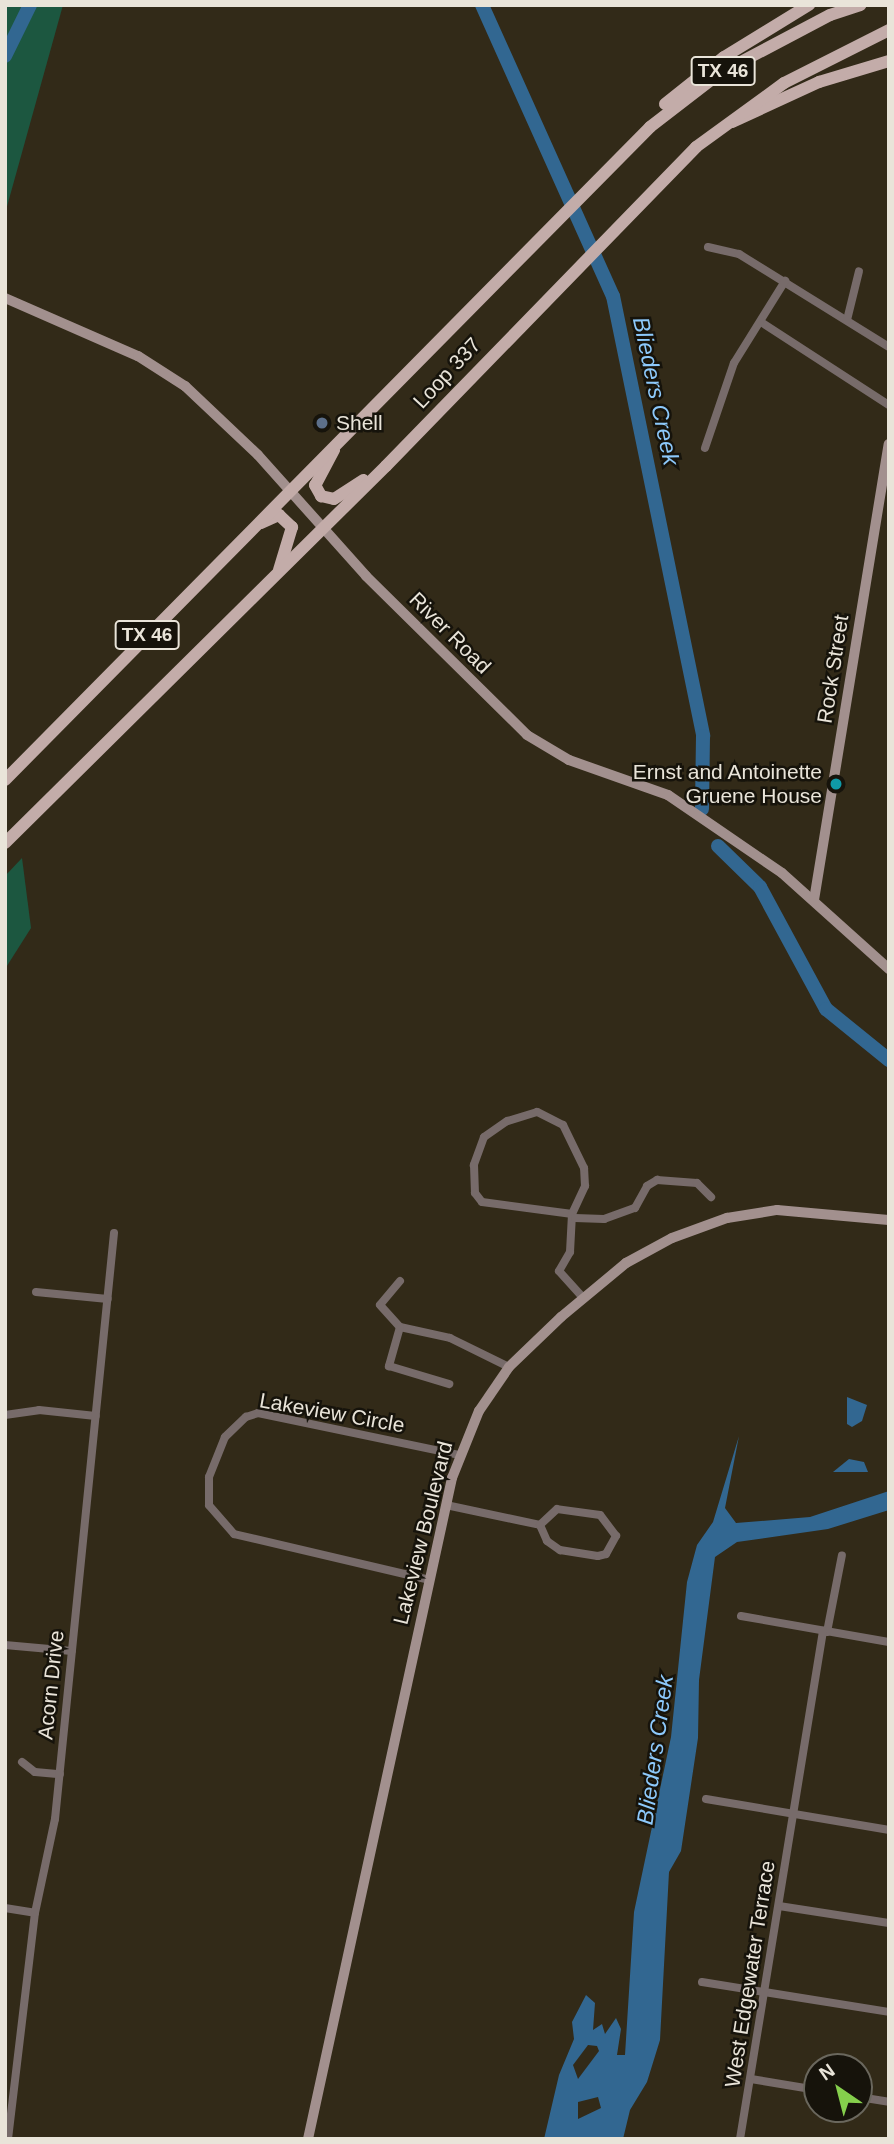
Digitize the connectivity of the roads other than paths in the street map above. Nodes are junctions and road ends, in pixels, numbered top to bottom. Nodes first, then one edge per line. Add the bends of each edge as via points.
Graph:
1 (809, 5) edge
2 (860, 5) edge
3 (889, 30) edge
4 (889, 61) edge
5 (718, 126) junction
6 (606, 169) junction
7 (708, 247) dead end
8 (859, 271) dead end
9 (785, 281) junction
10 (5, 298) edge
11 (847, 320) junction
12 (761, 322) junction
13 (889, 347) edge
14 (889, 405) edge
15 (347, 430) junction
16 (889, 444) edge
17 (705, 447) dead end
18 (392, 460) junction
19 (288, 489) junction
20 (323, 528) junction
21 (248, 530) junction
22 (276, 576) junction
23 (5, 780) edge
24 (5, 843) edge
25 (814, 900) junction
26 (889, 969) edge
27 (711, 1197) dead end
28 (574, 1216) junction
29 (889, 1220) edge
30 (114, 1233) dead end
31 (400, 1281) dead end
32 (36, 1292) dead end
33 (583, 1298) junction
34 (108, 1299) junction
35 (400, 1326) junction
36 (509, 1367) junction
37 (449, 1384) dead end
38 (5, 1415) edge
39 (96, 1416) junction
40 (459, 1455) junction
41 (446, 1505) junction
42 (540, 1525) junction
43 (842, 1555) dead end
44 (430, 1580) junction
45 (741, 1616) dead end
46 (825, 1631) junction
47 (889, 1642) edge
48 (5, 1646) edge
49 (72, 1651) junction
50 (22, 1762) dead end
51 (60, 1774) junction
52 (706, 1799) dead end
53 (794, 1815) junction
54 (889, 1830) edge
55 (779, 1906) junction
56 (5, 1908) edge
57 (35, 1913) junction
58 (889, 1923) edge
59 (702, 1982) dead end
60 (766, 1992) junction
61 (889, 2012) edge
62 (751, 2079) junction
63 (803, 2088) edge
64 (8, 2139) edge
65 (308, 2139) edge
66 (740, 2139) edge

1 - 6 main road via 689,83 654,113
2 - 6 main road, Loop 337 / TX 46 via 830,15 720,73 650,127
3 - 5 main road, Loop 337 / TX 46 via 808,69
4 - 5 main road via 819,82
5 - 18 main road, Loop 337 / TX 46
6 - 15 main road, Loop 337 / TX 46
7 - 9 street via 739,254
8 - 11 street
9 - 11 street
9 - 12 street
10 - 19 street, River Road via 169,374 216,411
11 - 13 street
12 - 14 street
12 - 17 street via 734,363
15 - 18 main road via 318,476 315,485 321,496 334,499
15 - 19 main road, Loop 337 / TX 46
16 - 25 street, Rock Street
18 - 20 main road, Loop 337 / TX 46
19 - 20 street, River Road
19 - 21 main road, Loop 337 / TX 46
20 - 22 main road, Loop 337 / TX 46
20 - 25 street, River Road via 527,735 569,760 668,795
21 - 22 main road via 279,515 290,523 293,533
21 - 23 main road, Loop 337 / TX 46
22 - 24 main road, Loop 337 / TX 46
25 - 26 street, River Road
27 - 28 street via 697,1183 657,1180 647,1186 635,1208 604,1219
28 - 28 street via 585,1186 584,1168 562,1125 537,1112 507,1121 484,1137 474,1165 475,1192 482,1202
28 - 33 street via 570,1252 559,1271
29 - 33 street, Lakeview Boulevard via 793,1210 727,1218 652,1247
30 - 34 street, Acorn Drive
31 - 35 street via 380,1305
32 - 34 street
33 - 36 street, Lakeview Boulevard
34 - 39 street, Acorn Drive
35 - 36 street via 450,1338
35 - 37 street via 389,1366
36 - 40 street, Lakeview Boulevard via 479,1411
38 - 39 street via 39,1410
39 - 49 street, Acorn Drive
40 - 41 street, Lakeview Boulevard
40 - 44 street, Lakeview Circle via 257,1413 225,1437 209,1477 209,1505 217,1520 234,1534
41 - 42 street
41 - 44 street, Lakeview Boulevard
42 - 42 street via 552,1547 598,1556 606,1553 616,1536 600,1515 557,1509 546,1514
43 - 46 street, West Edgewater Terrace
44 - 65 street, Lakeview Boulevard
45 - 46 street
46 - 47 street
46 - 53 street, West Edgewater Terrace
48 - 49 street
49 - 51 street, Acorn Drive
50 - 51 street via 35,1772
51 - 57 street, Acorn Drive
52 - 53 street
53 - 54 street
53 - 55 street, West Edgewater Terrace
55 - 58 street
55 - 60 street, West Edgewater Terrace
56 - 57 street
57 - 64 street, Acorn Drive
59 - 60 street
60 - 61 street
60 - 62 street, West Edgewater Terrace
62 - 63 street
62 - 66 street, West Edgewater Terrace

